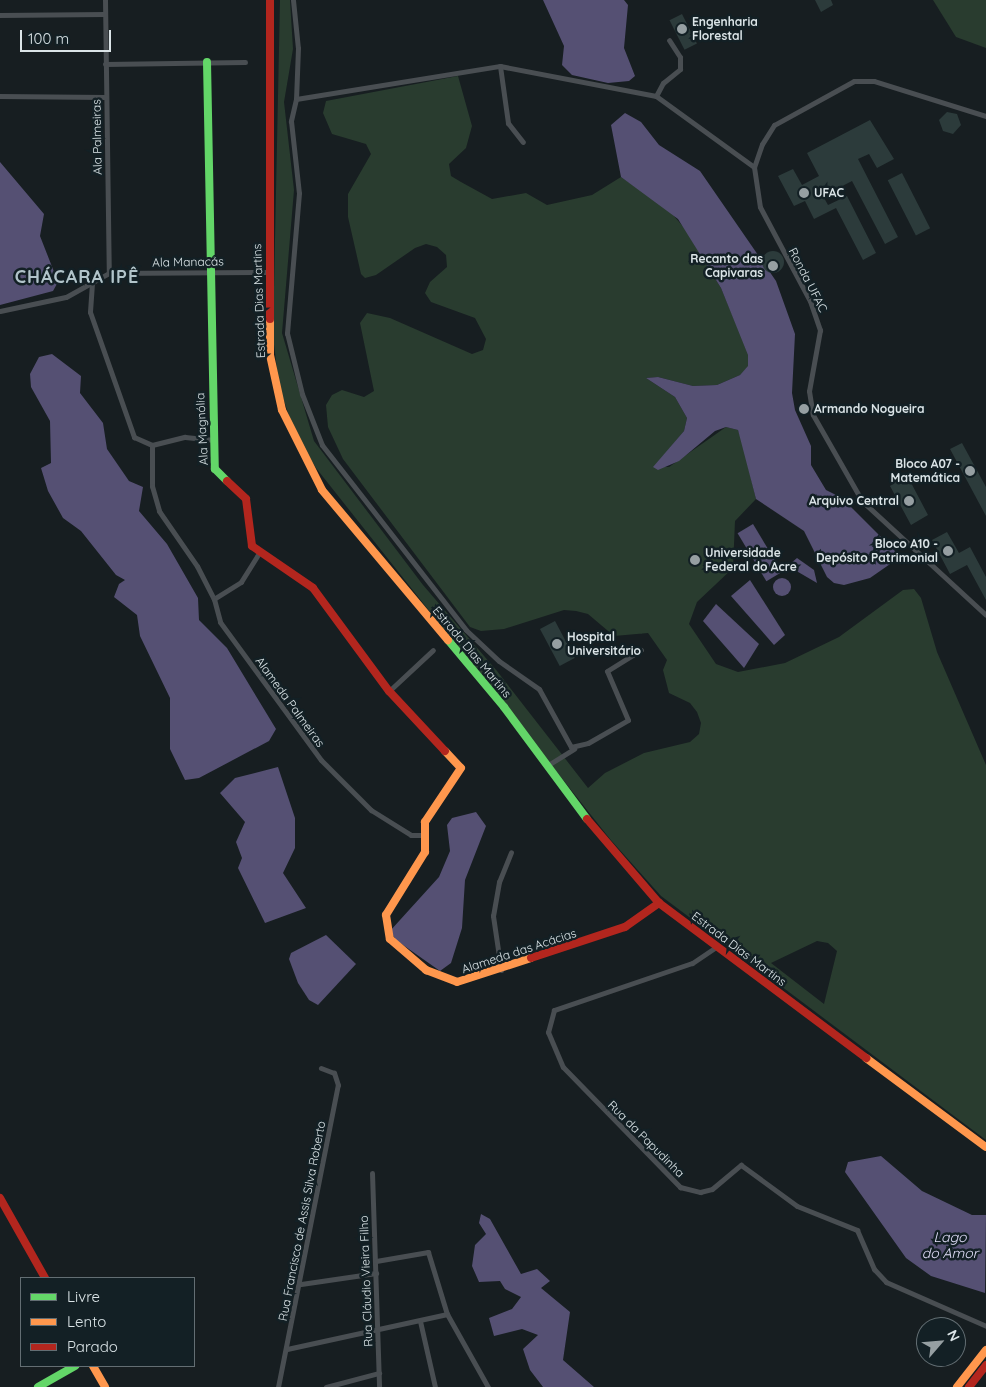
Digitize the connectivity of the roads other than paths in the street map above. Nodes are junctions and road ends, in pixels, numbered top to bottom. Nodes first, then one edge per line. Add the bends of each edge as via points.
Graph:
1 (105, 0) edge
2 (270, 0) edge
3 (293, 0) edge
4 (105, 14) junction
5 (0, 15) edge
6 (669, 40) dead end
7 (207, 62) junction
8 (245, 62) dead end
9 (105, 64) junction
10 (500, 66) junction
11 (0, 96) edge
12 (656, 96) junction
13 (106, 97) junction
14 (296, 100) junction
15 (986, 116) edge
16 (523, 142) dead end
17 (754, 168) junction
18 (211, 272) junction
19 (267, 272) junction
20 (109, 274) junction
21 (92, 283) junction
22 (0, 311) edge
23 (212, 440) junction
24 (152, 445) junction
25 (259, 553) junction
26 (214, 600) junction
27 (986, 614) edge
28 (433, 650) dead end
29 (641, 650) dead end
30 (389, 691) junction
31 (574, 749) junction
32 (548, 764) junction
33 (424, 835) junction
34 (511, 852) dead end
35 (659, 902) junction
36 (716, 947) junction
37 (501, 970) junction
38 (321, 1068) dead end
39 (986, 1147) edge
40 (372, 1174) dead end
41 (0, 1198) edge
42 (376, 1261) junction
43 (376, 1273) junction
44 (44, 1277) edge
45 (301, 1284) junction
46 (447, 1314) junction
47 (986, 1318) edge
48 (979, 1320) junction
49 (420, 1321) junction
50 (986, 1326) edge
51 (378, 1330) junction
52 (287, 1349) junction
53 (986, 1350) edge
54 (986, 1365) edge
55 (73, 1367) edge
56 (94, 1367) edge
57 (379, 1373) junction
58 (38, 1387) edge
59 (105, 1387) edge
60 (278, 1387) edge
61 (326, 1387) edge
62 (380, 1387) edge
63 (435, 1387) edge
64 (488, 1387) edge
65 (957, 1387) edge
66 (969, 1387) edge

1 - 4 street, Ala Palmeiras
2 - 19 street, Estrada Dias Martins
3 - 14 street via 298,48
4 - 5 street
4 - 9 street, Ala Palmeiras
6 - 12 street via 680,57 680,69 663,83
7 - 8 street
7 - 9 street
7 - 18 street, Ala Magnólia
9 - 13 street, Ala Palmeiras
10 - 12 street
10 - 14 street
10 - 16 street via 508,123
11 - 13 street
12 - 17 street
13 - 20 street, Ala Palmeiras
14 - 31 street via 291,121 299,207 287,333 317,434 335,465 466,630 499,661 539,689
15 - 17 street, Ronda UFAC via 874,81 854,81 774,125 762,144
17 - 27 street, Ronda UFAC via 760,207 810,301 820,330 809,391 814,415 862,501
18 - 19 street, Ala Manacás
18 - 20 street, Ala Manacás
18 - 23 street, Ala Magnólia
19 - 32 street, Estrada Dias Martins via 274,376 284,416 310,470 331,503 462,656
20 - 21 street
21 - 22 street via 66,297
21 - 24 street via 90,312 131,431 138,441
23 - 24 street via 185,437
23 - 25 street, Ala Magnólia via 215,469 246,499 248,534
24 - 26 street, Alameda Palmeiras via 152,486 159,511 197,566
25 - 26 street via 240,582
25 - 30 street via 302,578 322,598
26 - 33 street, Alameda Palmeiras via 220,622 321,760 371,810 411,834
28 - 30 street
29 - 31 street via 607,671 628,720
30 - 33 street, Alameda das Acácias via 461,768 460,774 430,810
31 - 32 street
32 - 35 street, Estrada Dias Martins via 613,853
33 - 37 street, Alameda das Acácias via 422,858 386,915 390,939 426,970 450,982
34 - 37 street via 498,882 493,916
35 - 36 street, Estrada Dias Martins
35 - 37 street, Alameda das Acácias via 625,927
36 - 39 street, Estrada Dias Martins
36 - 48 street, Rua da Papudinha via 692,962 560,1006 548,1023 550,1042 564,1067 680,1187 693,1192 712,1189 741,1165 797,1206 857,1230 874,1269 886,1282
38 - 45 street, Rua Francisco de Assis Silva Roberto via 334,1073 338,1085
40 - 42 street, Rua Cláudio Vieira Filho
41 - 44 street
42 - 43 street, Rua Cláudio Vieira Filho
42 - 46 street via 428,1252
43 - 45 street
43 - 51 street, Rua Cláudio Vieira Filho
45 - 52 street, Rua Francisco de Assis Silva Roberto
46 - 49 street
46 - 64 street
47 - 48 street
48 - 50 street, Rua da Papudinha
49 - 51 street
49 - 63 street
51 - 52 street
51 - 57 street, Rua Cláudio Vieira Filho
52 - 60 street, Rua Francisco de Assis Silva Roberto
53 - 65 street
54 - 66 street
55 - 58 street
56 - 59 street
57 - 61 street
57 - 62 street, Rua Cláudio Vieira Filho

